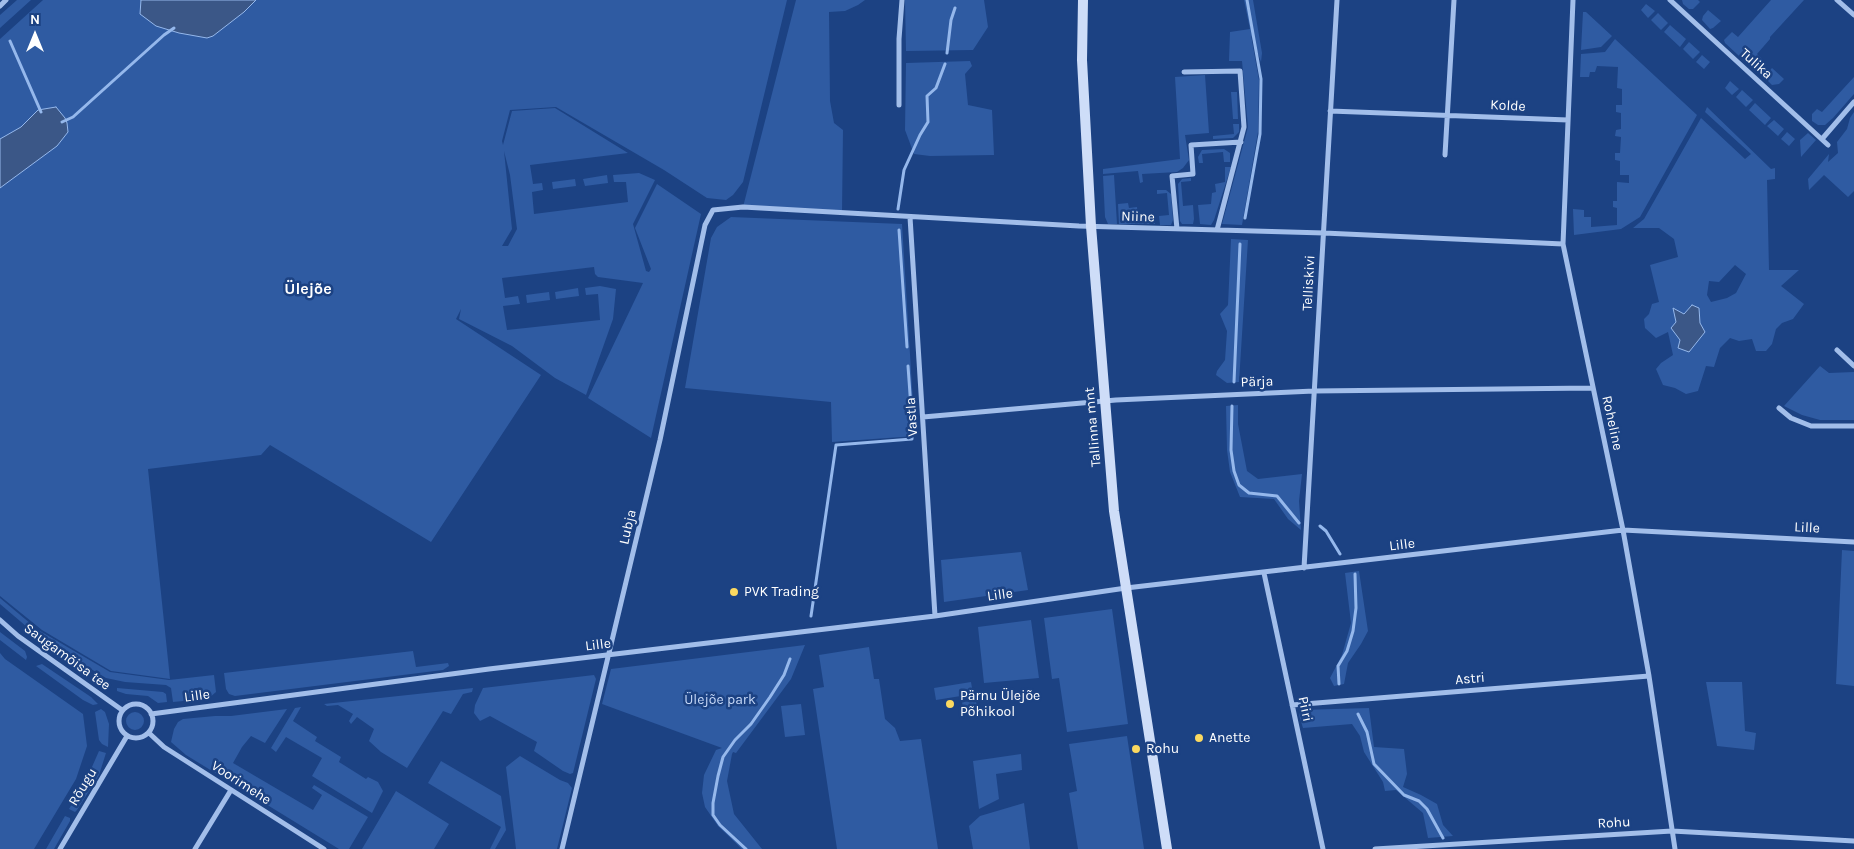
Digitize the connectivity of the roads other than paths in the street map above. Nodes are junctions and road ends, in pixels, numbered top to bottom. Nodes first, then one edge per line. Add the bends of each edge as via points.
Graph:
1 (6, 0) edge
2 (902, 0) edge
3 (1082, 0) edge
4 (1337, 0) edge
5 (1454, 0) edge
6 (1573, 0) edge
7 (1670, 0) edge
8 (1837, 0) edge
9 (0, 6) edge
10 (1854, 15) edge
11 (1184, 72) dead end
12 (1854, 102) edge
13 (899, 105) dead end
14 (1330, 111) junction
15 (1447, 114) junction
16 (1568, 120) junction
17 (1822, 139) junction
18 (1241, 142) junction
19 (1828, 145) dead end
20 (1445, 156) dead end
21 (713, 210) joint
22 (910, 217) junction
23 (1091, 226) junction
24 (1177, 229) junction
25 (1217, 230) junction
26 (1324, 233) junction
27 (1563, 244) junction
28 (1837, 350) dead end
29 (1854, 366) edge
30 (1593, 388) junction
31 (1314, 391) junction
32 (1104, 400) junction
33 (1779, 408) dead end
34 (923, 417) junction
35 (1854, 426) edge
36 (1623, 530) junction
37 (1854, 542) edge
38 (1304, 568) junction
39 (1264, 573) junction
40 (1126, 588) junction
41 (935, 616) junction
42 (0, 620) edge
43 (608, 655) junction
44 (1649, 676) junction
45 (1292, 705) junction
46 (122, 710) junction
47 (151, 714) junction
48 (148, 733) junction
49 (127, 736) junction
50 (231, 790) junction
51 (1672, 831) junction
52 (1854, 841) edge
53 (60, 849) edge
54 (195, 849) edge
55 (324, 849) edge
56 (562, 849) edge
57 (1167, 849) edge
58 (1323, 849) edge
59 (1375, 849) edge
60 (1675, 849) edge

1 - 9 street
2 - 13 street
3 - 23 main road, Tallinna mnt
4 - 14 street, Telliskivi
5 - 15 street
6 - 16 street, Roheline
7 - 17 street, Tulika
8 - 10 street
11 - 18 street via 1240,71 1244,128
12 - 17 street
14 - 15 street, Kolde
14 - 26 street, Telliskivi
15 - 16 street, Kolde
15 - 20 street
16 - 27 street, Roheline
17 - 19 street, Tulika
18 - 24 street via 1191,145 1193,174 1172,176
18 - 25 street
21 - 22 street, Niine via 743,208
21 - 43 street, Lubja via 705,225 660,440
22 - 23 street, Niine
22 - 34 street, Vastla
23 - 24 street, Niine
23 - 32 main road, Tallinna mnt
24 - 25 street, Niine
25 - 26 street, Niine
26 - 27 street, Niine
26 - 31 street, Telliskivi
27 - 30 street, Roheline
28 - 29 street
30 - 31 street, Pärja
30 - 36 street, Roheline
31 - 32 street, Pärja
31 - 38 street, Telliskivi
32 - 34 street, Pärja
32 - 40 main road, Tallinna mnt via 1114,511
33 - 35 street via 1790,418 1811,426
34 - 41 street, Vastla
36 - 37 street, Lille
36 - 38 street, Lille
36 - 44 street, Roheline
38 - 39 street, Lille
39 - 40 street, Lille
39 - 45 street, Piiri
40 - 41 street, Lille
40 - 57 main road, Tallinna mnt
41 - 43 street, Lille
42 - 46 street, Saugamõisa tee
43 - 47 street, Lille
43 - 56 street, Lubja
44 - 45 street, Astri
44 - 51 street, Roheline
45 - 58 street, Piiri
46 - 47 street via 138,704
46 - 49 street via 118,721
47 - 48 street via 153,724
48 - 49 street via 138,738
48 - 50 street, Voorimehe
49 - 53 street, Rõugu
50 - 54 street
50 - 55 street, Voorimehe
51 - 52 street, Rohu
51 - 59 street, Rohu
51 - 60 street, Roheline

